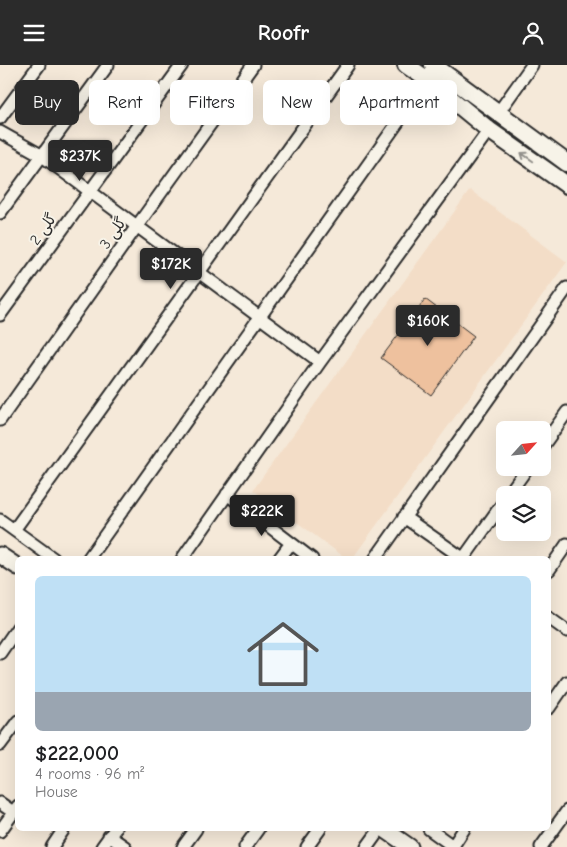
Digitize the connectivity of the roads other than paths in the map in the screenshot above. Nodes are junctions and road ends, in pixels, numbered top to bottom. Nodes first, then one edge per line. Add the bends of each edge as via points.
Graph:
1 (39, 65) edge
2 (108, 65) edge
3 (182, 65) edge
4 (253, 65) edge
5 (348, 65) edge
6 (406, 65) edge
7 (532, 65) edge
8 (438, 71) edge
9 (498, 113) junction
10 (0, 118) edge
11 (489, 130) junction
12 (0, 132) edge
13 (41, 155) junction
14 (566, 161) edge
15 (567, 185) edge
16 (89, 191) junction
17 (0, 213) edge
18 (137, 226) junction
19 (199, 273) junction
20 (567, 287) edge
21 (0, 315) edge
22 (259, 317) junction
23 (320, 362) junction
24 (567, 412) edge
25 (0, 420) edge
26 (551, 434) edge
27 (227, 494) junction
28 (496, 512) edge
29 (404, 517) junction
30 (0, 520) edge
31 (14, 530) junction
32 (291, 543) junction
33 (567, 544) edge
34 (0, 555) edge
35 (50, 556) edge
36 (90, 556) edge
37 (184, 556) edge
38 (281, 556) edge
39 (308, 556) edge
40 (377, 556) edge
41 (459, 556) edge
42 (465, 556) edge
43 (15, 565) edge
44 (551, 566) edge
45 (551, 619) edge
46 (15, 631) edge
47 (567, 631) edge
48 (0, 653) edge
49 (567, 682) edge
50 (551, 705) edge
51 (15, 725) edge
52 (0, 745) edge
53 (0, 803) edge
54 (15, 809) edge
55 (567, 811) edge
56 (0, 831) edge
57 (63, 831) edge
58 (195, 831) edge
59 (257, 831) edge
60 (319, 831) edge
61 (379, 831) edge
62 (387, 831) edge
63 (432, 831) edge
64 (463, 831) edge
65 (112, 833) edge
66 (453, 846) edge
67 (52, 847) edge
68 (102, 847) edge
69 (125, 847) edge
70 (183, 847) edge
71 (245, 847) edge
72 (307, 847) edge
73 (367, 847) edge
74 (410, 847) edge
75 (541, 847) edge

1 - 10 street
2 - 13 street
3 - 16 street, گلی 2
4 - 18 street, گلی 3
5 - 19 street
6 - 8 main road
7 - 9 street
8 - 9 main road
8 - 11 main road
8 - 22 street
9 - 14 main road
15 -> 11 main road
11 - 23 street
12 - 13 street
13 - 16 street
13 - 17 street
16 - 18 street
16 - 21 street, گلی 2
18 - 19 street
18 - 25 street, گلی 3
19 - 22 street
19 - 31 street
20 - 29 street
22 - 23 street
22 - 36 street
23 - 27 street
24 - 26 street
27 - 32 street
27 - 37 street
28 - 42 street
29 - 40 street
29 - 41 street
30 - 31 street
31 - 35 street
32 - 38 street
32 - 39 street
33 - 44 street
34 - 43 street
45 - 47 street
46 - 48 street
49 - 50 street
51 - 52 street
53 - 54 street
54 - 56 street
55 - 75 street
57 - 67 street
58 - 70 street
59 - 71 street
60 - 72 street
61 - 73 street
62 - 74 street
63 - 66 street
64 - 66 street
65 - 68 street
65 - 69 street

